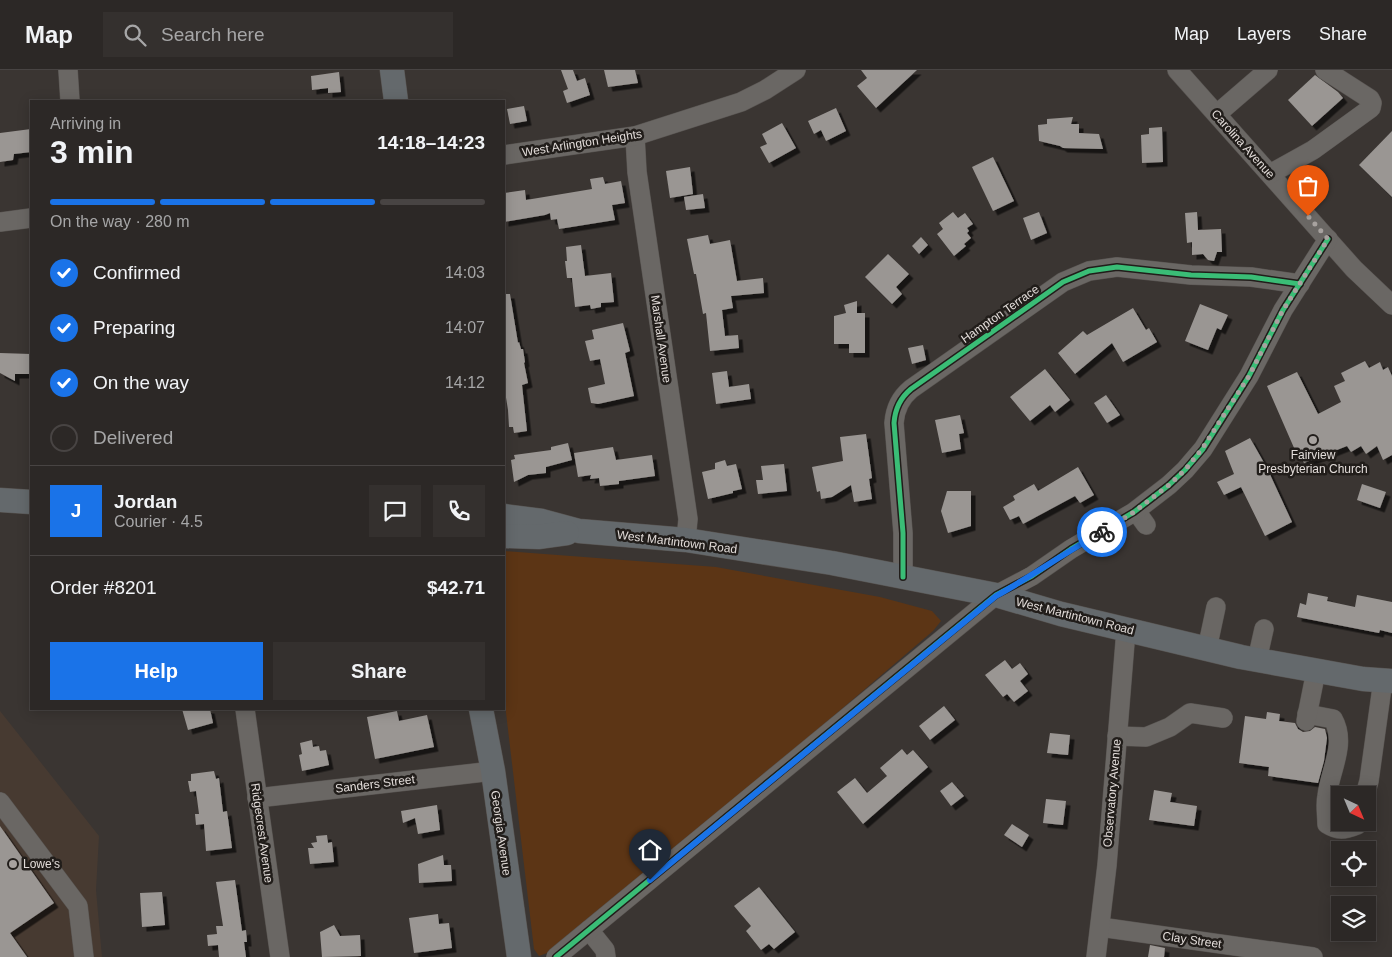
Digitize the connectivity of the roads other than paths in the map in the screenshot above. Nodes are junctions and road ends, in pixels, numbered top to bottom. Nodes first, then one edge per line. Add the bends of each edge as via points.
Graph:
1 (68, 70) edge
2 (392, 70) edge
3 (796, 70) edge
4 (1177, 70) edge
5 (1268, 70) edge
6 (1325, 70) edge
7 (70, 100) edge
8 (396, 100) edge
9 (1217, 114) junction
10 (635, 136) junction
11 (505, 155) edge
12 (1270, 174) junction
13 (30, 218) edge
14 (0, 222) edge
15 (1328, 239) junction
16 (1300, 284) junction
17 (1392, 305) edge
18 (0, 500) edge
19 (30, 502) edge
20 (505, 516) edge
21 (579, 531) junction
22 (505, 536) edge
23 (686, 540) junction
24 (903, 577) junction
25 (996, 596) junction
26 (1216, 607) dead end
27 (1264, 629) dead end
28 (1126, 630) junction
29 (1207, 649) junction
30 (1257, 660) junction
31 (1316, 671) junction
32 (1388, 680) edge
33 (245, 710) edge
34 (481, 710) edge
35 (1223, 718) dead end
36 (1117, 736) junction
37 (493, 771) junction
38 (1368, 786) edge
39 (257, 798) junction
40 (0, 802) edge
41 (1331, 826) edge
42 (1100, 927) junction
43 (589, 930) junction
44 (84, 957) edge
45 (280, 957) edge
46 (519, 957) edge
47 (556, 957) edge
48 (606, 957) edge
49 (1096, 957) edge
50 (1307, 957) edge
51 (1313, 957) edge

1 - 7 street
2 - 8 main road
3 - 10 street, West Arlington Heights via 741,102
4 - 9 street, Carolina Avenue
5 - 9 street
6 - 12 street via 1370,99 1371,108 1312,150
9 - 12 street, Carolina Avenue
10 - 11 street, West Arlington Heights
10 - 23 street, Marshall Avenue via 637,172 688,519
12 - 15 street, Carolina Avenue
13 - 14 street
15 - 16 street
15 - 17 street, Carolina Avenue
16 - 24 street, Hampton Terrace via 1117,267 1089,271 1063,282 911,389 897,407 894,423 903,533
16 - 25 street via 1249,376 1202,449 1141,518 1071,549
18 - 19 main road
20 - 21 main road, West Martintown Road via 542,521
21 - 22 main road, West Martintown Road via 538,537
21 - 23 main road, West Martintown Road
23 - 24 main road, West Martintown Road
24 - 25 main road, West Martintown Road
25 - 28 main road, West Martintown Road
25 - 43 street
26 - 29 street
27 - 30 street
28 - 29 main road, West Martintown Road
28 - 36 street, Observatory Avenue
29 - 30 main road, West Martintown Road
30 - 31 main road, West Martintown Road
31 - 32 main road, West Martintown Road
31 - 41 street via 1307,717 1333,719 1339,743 1326,797 1327,824
32 - 38 street
33 - 39 street, Ridgecrest Avenue
34 - 37 main road, Georgia Avenue
35 - 36 street via 1190,713 1170,727 1146,737
36 - 42 street, Observatory Avenue
37 - 39 street, Sanders Street
37 - 46 main road, Georgia Avenue
39 - 45 street, Ridgecrest Avenue
40 - 44 street via 78,906
42 - 49 street, Observatory Avenue
42 - 50 street, Clay Street
43 - 47 street
43 - 48 street via 605,950
50 - 51 street, Clay Street

